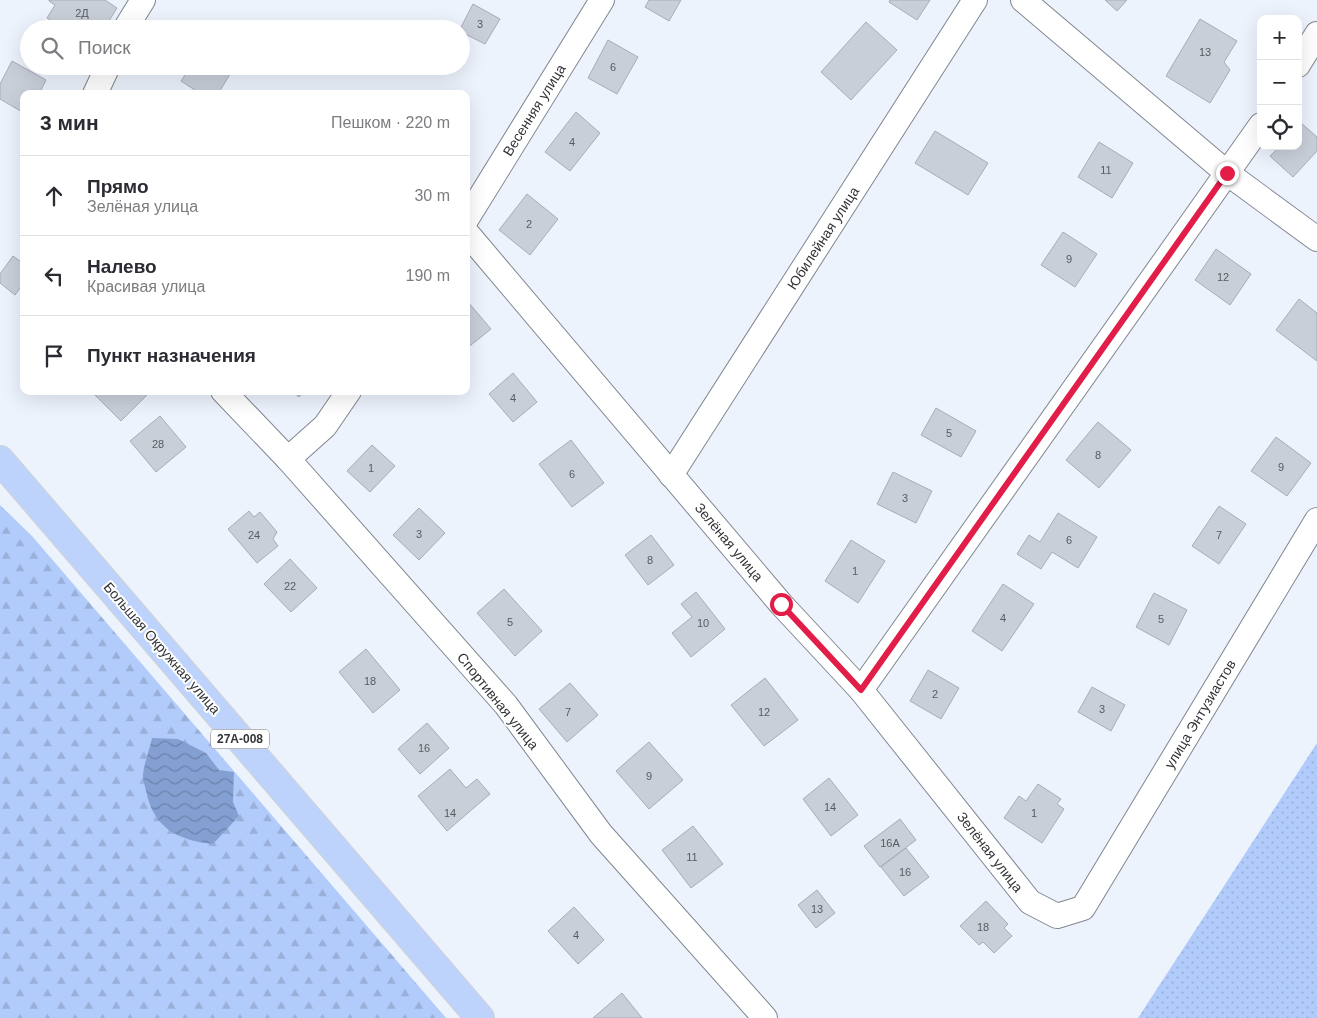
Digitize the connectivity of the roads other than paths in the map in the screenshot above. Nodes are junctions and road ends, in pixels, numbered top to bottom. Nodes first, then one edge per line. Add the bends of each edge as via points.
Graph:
1 (143, 0) edge
2 (602, 0) edge
3 (975, 0) edge
4 (1023, 0) edge
5 (131, 20) edge
6 (1317, 34) edge
7 (1301, 60) edge
8 (104, 75) edge
9 (97, 90) edge
10 (1257, 131) edge
11 (1227, 173) junction
12 (470, 214) edge
13 (470, 237) edge
14 (1317, 239) edge
15 (227, 395) edge
16 (346, 395) edge
17 (288, 459) junction
18 (0, 460) edge
19 (672, 475) junction
20 (1317, 520) edge
21 (861, 690) junction
22 (1084, 908) joint
23 (480, 1018) edge
24 (766, 1018) edge

1 - 5 street
2 - 12 street, Весенняя улица
3 - 19 street, Юбилейная улица
4 - 11 street
6 - 7 street
8 - 9 street
10 - 11 street
11 - 14 street
11 - 21 street
13 - 19 street, Зелёная улица
15 - 17 street, Спортивная улица
16 - 17 street via 325,426
17 - 24 street, Спортивная улица via 506,705 601,834
18 - 23 main road, Большая Окружная улица / 27А-008
19 - 21 street, Зелёная улица via 781,604
20 - 22 street, улица Энтузиастов
21 - 22 street, Зелёная улица via 1030,902 1057,916

